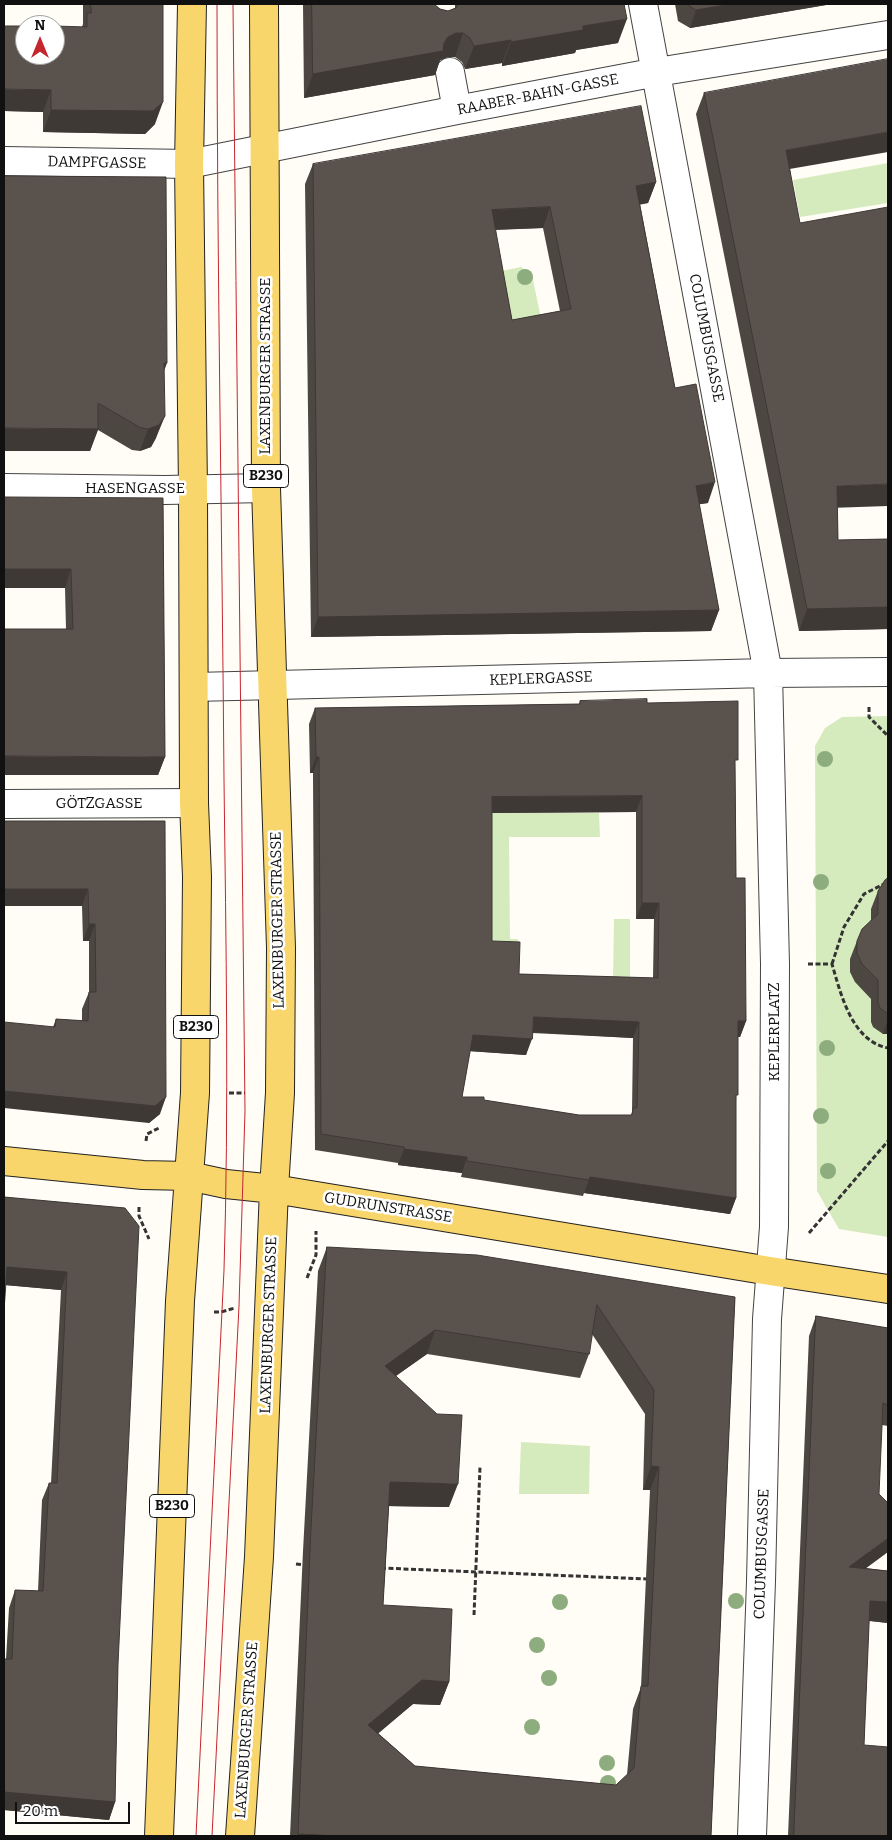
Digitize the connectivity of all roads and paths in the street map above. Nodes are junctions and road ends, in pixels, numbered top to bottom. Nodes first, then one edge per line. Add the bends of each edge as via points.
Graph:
1 (192, 4) edge
2 (264, 4) edge
3 (643, 4) edge
4 (888, 35) edge
5 (450, 72) edge
6 (657, 72) junction
7 (457, 110) junction
8 (265, 149) junction
9 (4, 161) edge
10 (190, 164) junction
11 (4, 488) edge
12 (266, 488) junction
13 (193, 490) junction
14 (888, 672) edge
15 (768, 673) junction
16 (272, 686) junction
17 (194, 687) junction
18 (194, 803) junction
19 (4, 804) edge
20 (888, 882) edge
21 (775, 964) junction
22 (832, 964) junction
23 (888, 1048) edge
24 (888, 1141) edge
25 (4, 1161) edge
26 (189, 1176) junction
27 (274, 1189) junction
28 (809, 1233) dead end
29 (770, 1271) junction
30 (888, 1289) edge
31 (480, 1467) dead end
32 (296, 1564) dead end
33 (313, 1565) edge
34 (380, 1568) edge
35 (475, 1572) junction
36 (647, 1579) dead end
37 (474, 1615) dead end
38 (159, 1836) edge
39 (240, 1836) edge
40 (752, 1836) edge

1 - 10 main road, B230
2 - 8 main road, LAXENBURGER STRASSE / B230
3 - 6 street, COLUMBUSGASSE
4 - 6 street, RAABER-BAHN-GASSE
5 - 7 street
6 - 7 street, RAABER-BAHN-GASSE
6 - 15 street, COLUMBUSGASSE
7 - 8 street, RAABER-BAHN-GASSE
8 - 10 street, RAABER-BAHN-GASSE
8 - 12 main road, LAXENBURGER STRASSE / B230
9 - 10 street, DAMPFGASSE
10 - 13 main road, B230
11 - 13 street, HASENGASSE
12 - 13 street, HASENGASSE
12 - 16 main road, LAXENBURGER STRASSE / B230
13 - 17 main road, B230
14 - 15 street, KEPLERGASSE
15 - 16 street, KEPLERGASSE
15 - 21 street, KEPLERPLATZ
16 - 17 street, KEPLERGASSE
16 - 27 main road, LAXENBURGER STRASSE / B230 via 281,948 280,1093
17 - 18 main road, B230
18 - 19 street, GÖTZGASSE
18 - 26 main road, B230 via 196,1068
20 - 22 path via 864,894 844,927
21 - 22 path
21 - 29 street, KEPLERPLATZ via 774,1226
22 - 23 path via 842,1000 859,1030 877,1046
24 - 28 path
25 - 26 main road, GUDRUNSTRASSE via 143,1175
26 - 27 main road, GUDRUNSTRASSE
26 - 38 main road, B230 via 180,1302
27 - 29 main road, GUDRUNSTRASSE
27 - 39 main road, LAXENBURGER STRASSE / B230 via 259,1557
29 - 30 main road
29 - 40 street, COLUMBUSGASSE
31 - 35 path
32 - 33 path
34 - 35 path
35 - 36 path
35 - 37 path

